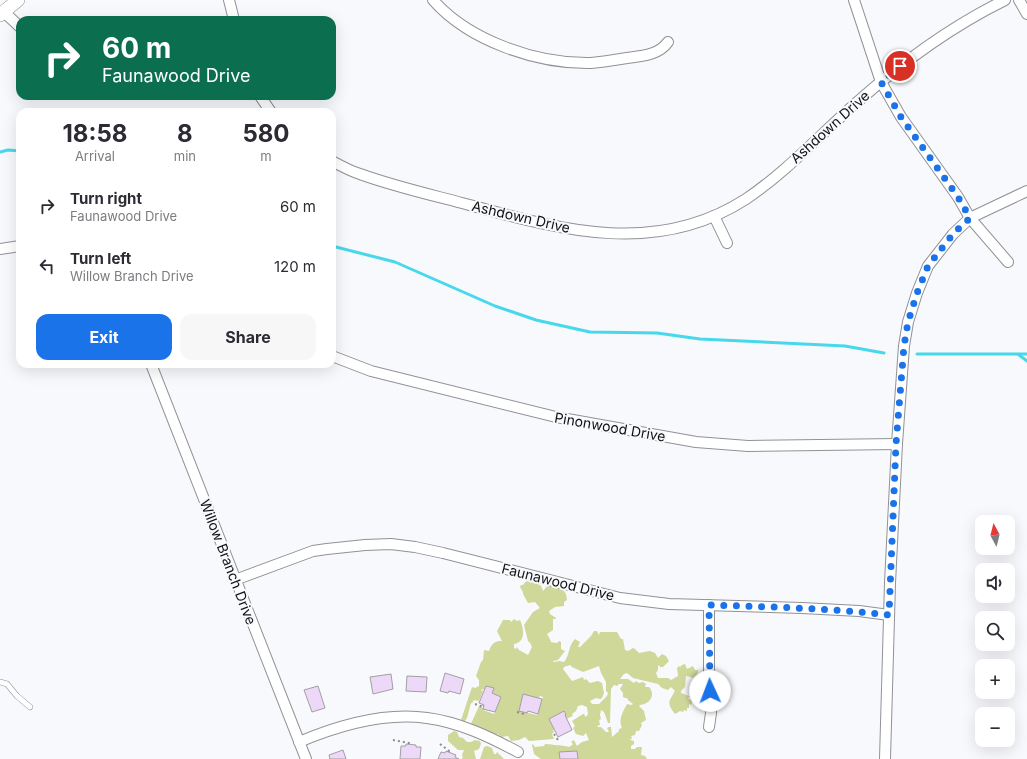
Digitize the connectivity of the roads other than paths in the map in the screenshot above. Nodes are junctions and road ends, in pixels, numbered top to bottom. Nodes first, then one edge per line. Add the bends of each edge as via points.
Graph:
1 (18, 0) edge
2 (229, 0) edge
3 (433, 0) edge
4 (854, 0) edge
5 (1005, 0) edge
6 (1019, 0) edge
7 (2, 13) edge
8 (1027, 14) edge
9 (233, 16) edge
10 (16, 24) edge
11 (668, 42) dead end
12 (881, 82) junction
13 (336, 163) edge
14 (1027, 191) edge
15 (714, 216) junction
16 (970, 218) junction
17 (727, 243) dead end
18 (16, 247) edge
19 (0, 249) edge
20 (1008, 262) dead end
21 (336, 358) edge
22 (153, 368) edge
23 (896, 444) junction
24 (235, 580) junction
25 (709, 605) junction
26 (889, 615) junction
27 (0, 682) edge
28 (30, 707) dead end
29 (709, 727) dead end
30 (299, 742) junction
31 (518, 752) dead end
32 (306, 759) edge
33 (885, 759) edge

1 - 7 street
2 - 9 street
3 - 11 street via 454,20 489,41 535,56 589,63 605,62 652,54 661,51
4 - 12 street
5 - 12 street, Ashdown Drive via 954,27
6 - 8 street
7 - 10 street
12 - 15 street, Ashdown Drive via 776,176 746,199
12 - 16 street via 901,117
13 - 15 street, Ashdown Drive via 358,174 392,185 579,231 614,234 650,232 673,229
14 - 16 street
15 - 17 street
16 - 20 street
16 - 23 street via 934,257 917,293 904,346
18 - 19 street
21 - 23 street, Pinonwood Drive via 392,376 556,417 696,442 748,446
22 - 24 street, Willow Branch Drive
23 - 26 street
24 - 25 street, Faunawood Drive via 313,551 391,544 443,553 620,598 669,604
24 - 30 street, Willow Branch Drive
25 - 26 street, Faunawood Drive via 859,611
25 - 29 street
26 - 33 street
27 - 28 lane via 7,684
30 - 31 street via 354,723 412,716 450,723
30 - 32 street, Willow Branch Drive

